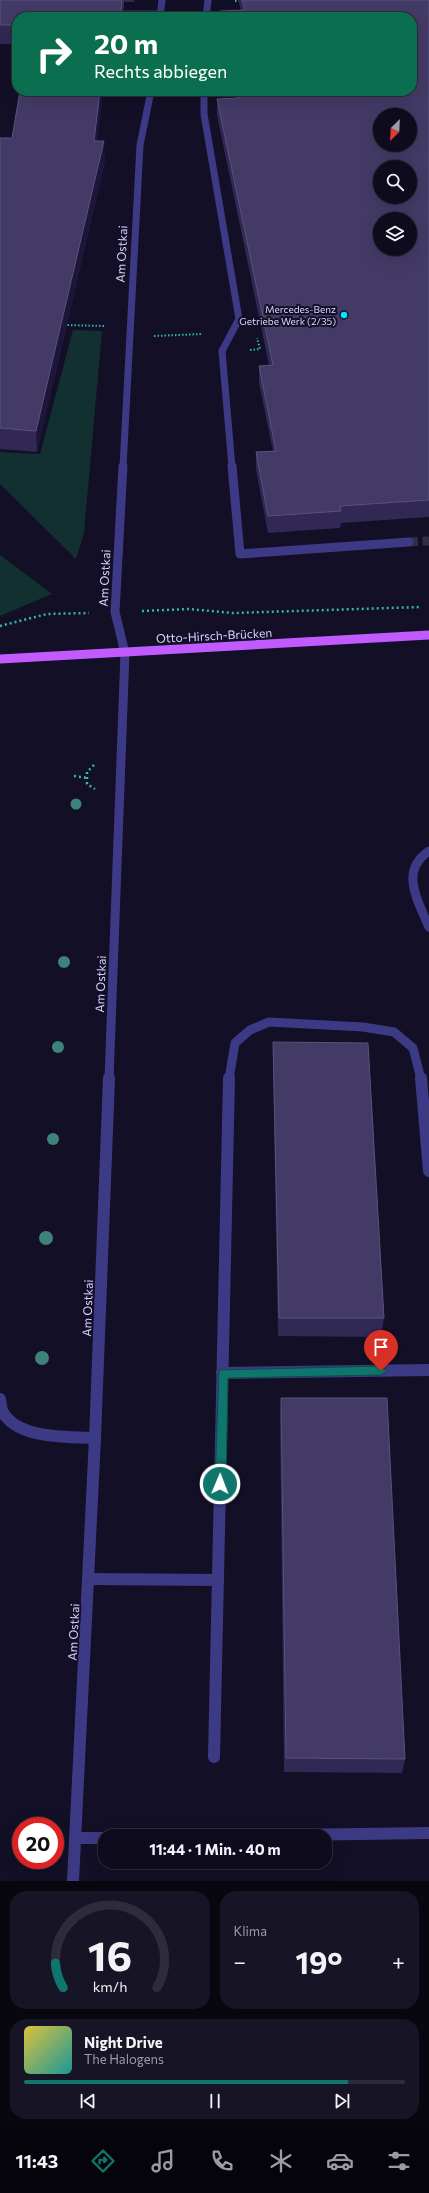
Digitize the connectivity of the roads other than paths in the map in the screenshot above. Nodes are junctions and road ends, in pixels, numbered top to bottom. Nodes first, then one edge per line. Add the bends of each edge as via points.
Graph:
1 (162, 0) edge
2 (208, 0) edge
3 (161, 12) edge
4 (207, 12) edge
5 (150, 96) edge
6 (204, 96) edge
7 (409, 542) tunnel mouth
8 (429, 634) edge
9 (125, 652) junction
10 (0, 659) edge
11 (429, 851) edge
12 (429, 927) edge
13 (429, 1171) edge
14 (429, 1370) edge
15 (222, 1373) junction
16 (0, 1399) edge
17 (95, 1438) junction
18 (88, 1579) junction
19 (218, 1580) junction
20 (214, 1757) dead end
21 (429, 1833) edge
22 (332, 1834) edge
23 (75, 1838) junction
24 (98, 1838) edge
25 (73, 1881) edge

1 - 3 street
2 - 4 street
5 - 9 street, Am Ostkai via 140,145 115,612
6 - 7 street via 204,114 240,319 222,351 240,554
8 - 9 main road, Otto-Hirsch-Brücken
9 - 10 main road, Otto-Hirsch-Brücken
9 - 17 street, Am Ostkai
11 - 12 street via 424,853 413,867 412,884
13 - 15 street via 422,1074 413,1048 394,1032 363,1026 269,1022 250,1030 235,1043 229,1080
14 - 15 street
15 - 19 street
16 - 17 street via 4,1414 23,1430 55,1437
17 - 18 street, Am Ostkai
18 - 19 street
18 - 23 street, Am Ostkai
19 - 20 street
21 - 22 street
23 - 24 street
23 - 25 street, Am Ostkai

